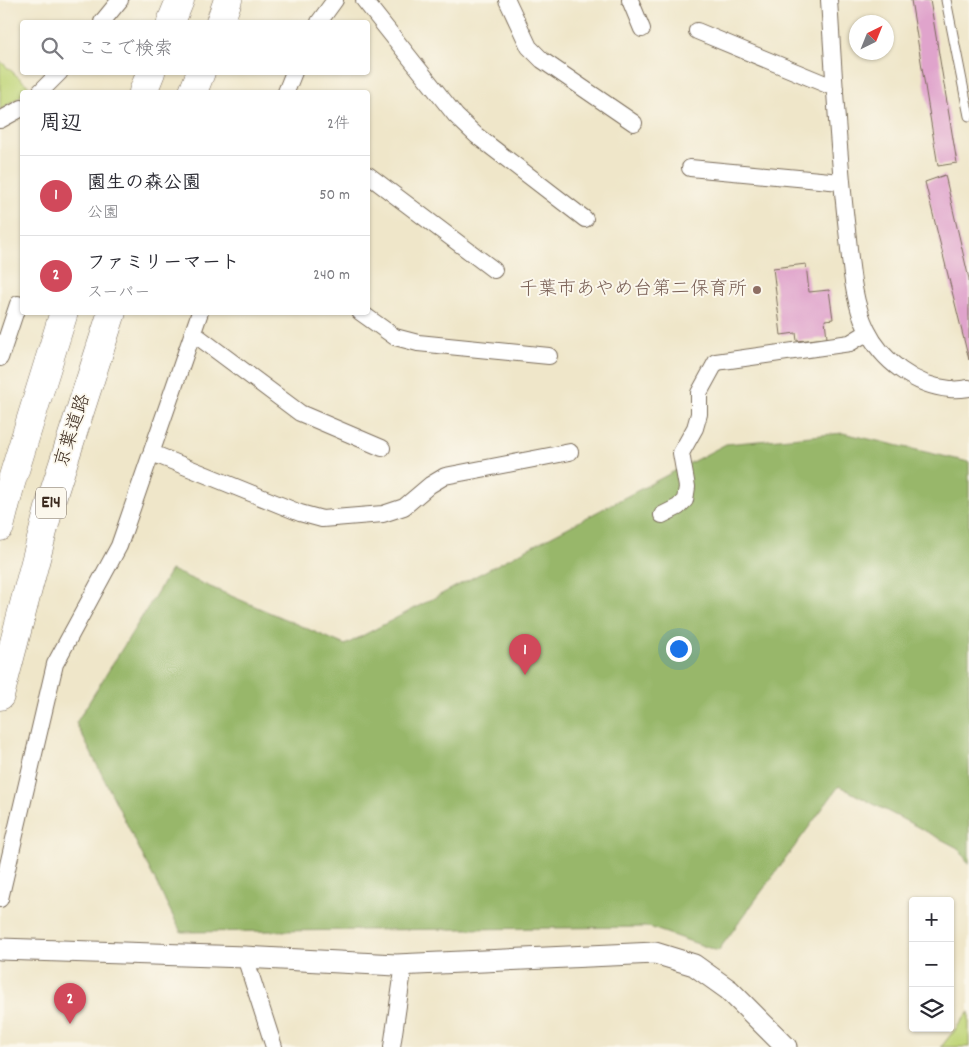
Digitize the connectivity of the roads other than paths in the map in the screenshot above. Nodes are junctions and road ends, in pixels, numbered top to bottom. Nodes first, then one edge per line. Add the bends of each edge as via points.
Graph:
1 (120, 0) edge
2 (180, 0) edge
3 (228, 0) edge
4 (335, 0) edge
5 (364, 0) edge
6 (507, 0) edge
7 (630, 0) edge
8 (829, 0) edge
9 (946, 0) edge
10 (104, 20) edge
11 (172, 20) edge
12 (221, 20) edge
13 (320, 20) edge
14 (642, 29) dead end
15 (697, 31) dead end
16 (57, 75) edge
17 (150, 75) edge
18 (200, 75) edge
19 (293, 75) edge
20 (835, 88) junction
21 (42, 90) edge
22 (144, 90) edge
23 (194, 90) edge
24 (287, 90) edge
25 (20, 109) edge
26 (969, 116) edge
27 (0, 120) edge
28 (634, 123) dead end
29 (690, 168) dead end
30 (370, 177) edge
31 (841, 182) junction
32 (585, 219) dead end
33 (494, 270) dead end
34 (18, 304) dead end
35 (63, 315) edge
36 (111, 315) edge
37 (199, 315) edge
38 (364, 315) edge
39 (868, 332) junction
40 (193, 333) junction
41 (550, 356) dead end
42 (0, 358) edge
43 (969, 388) edge
44 (382, 448) dead end
45 (570, 452) dead end
46 (152, 453) junction
47 (662, 514) dead end
48 (0, 528) edge
49 (0, 696) edge
50 (0, 899) edge
51 (0, 949) edge
52 (245, 957) junction
53 (404, 964) junction
54 (274, 1047) edge
55 (392, 1047) edge
56 (786, 1047) edge

1 - 10 street
2 - 11 highway
3 - 12 highway
4 - 13 street
5 - 32 street via 456,116 477,136
6 - 28 street via 529,47 542,60
7 - 14 street
8 - 20 street
9 - 26 lane
15 - 20 street
16 - 21 street
17 - 22 highway
18 - 23 highway
19 - 24 street
20 - 31 street
25 - 27 street
29 - 31 street
30 - 33 street
31 - 39 street via 853,288
34 - 42 street
35 - 48 highway, E14
36 - 49 highway, 京葉道路 / E14 via 52,501
37 - 40 street
38 - 41 street via 396,337 418,343
39 - 43 street via 884,355 902,371 925,383 950,389
39 - 47 street via 850,343 716,362 699,393 697,421 681,453 687,487 685,500
40 - 44 street via 300,413
40 - 46 street
45 - 46 street via 445,476 404,507 383,514 322,519
46 - 50 street via 119,546 55,664
51 - 52 street
52 - 53 street
52 - 54 street
53 - 55 street
53 - 56 street via 655,953 694,965 729,990

